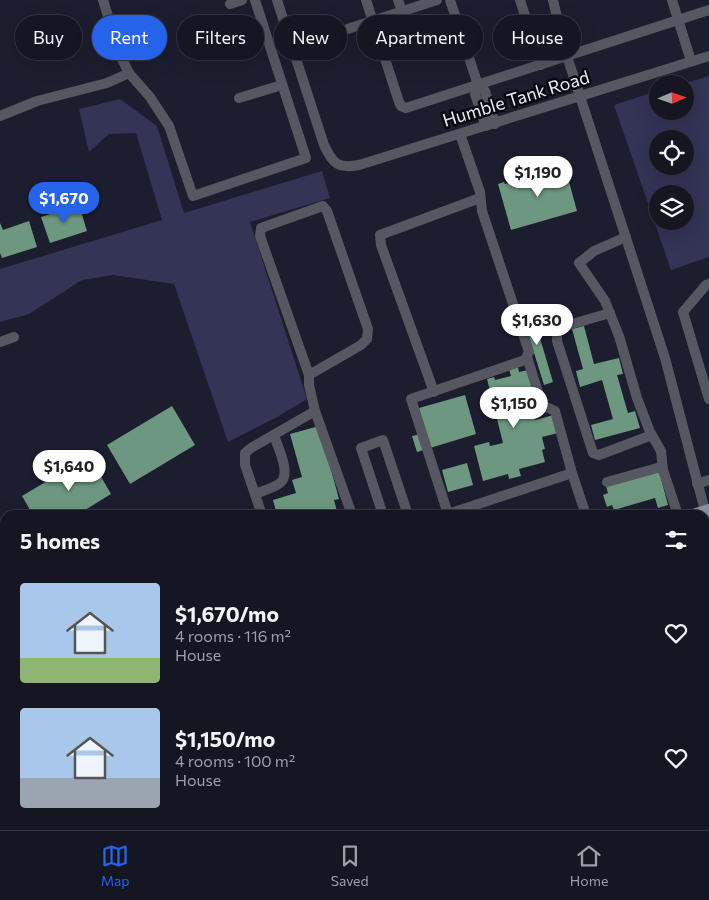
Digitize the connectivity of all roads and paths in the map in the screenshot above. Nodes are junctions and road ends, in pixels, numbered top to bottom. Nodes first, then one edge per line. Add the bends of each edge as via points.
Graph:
1 (104, 0) edge
2 (242, 0) edge
3 (255, 0) edge
4 (277, 0) edge
5 (366, 0) edge
6 (398, 0) edge
7 (437, 0) edge
8 (450, 0) edge
9 (520, 0) edge
10 (553, 0) edge
11 (672, 0) edge
12 (230, 4) dead end
13 (709, 10) edge
14 (402, 11) junction
15 (282, 15) edge
16 (370, 15) edge
17 (390, 15) edge
18 (556, 15) edge
19 (678, 20) junction
20 (581, 51) edge
21 (709, 56) edge
22 (296, 60) edge
23 (385, 60) edge
24 (555, 60) edge
25 (568, 60) edge
26 (691, 61) junction
27 (541, 65) junction
28 (129, 73) junction
29 (282, 85) junction
30 (478, 85) junction
31 (580, 96) junction
32 (239, 98) dead end
33 (0, 116) edge
34 (490, 125) junction
35 (460, 134) junction
36 (480, 198) junction
37 (626, 237) junction
38 (709, 284) edge
39 (610, 313) junction
40 (14, 337) dead end
41 (0, 342) edge
42 (527, 357) junction
43 (309, 375) junction
44 (434, 392) junction
45 (708, 392) edge
46 (315, 410) junction
47 (274, 435) junction
48 (652, 435) junction
49 (663, 470) junction
50 (572, 473) junction
51 (709, 480) edge
52 (608, 482) dead end
53 (697, 484) junction
54 (255, 494) junction
55 (260, 510) edge
56 (350, 510) edge
57 (381, 510) edge
58 (406, 510) edge
59 (447, 510) edge
60 (460, 510) edge
61 (584, 510) edge
62 (676, 510) edge
63 (703, 510) edge

1 - 28 street via 120,55
2 - 12 street
3 - 29 street
4 - 15 street
5 - 16 street
6 - 14 street
7 - 14 street
8 - 30 street
9 - 27 street
10 - 18 street
11 - 19 street
13 - 19 street
14 - 17 street
19 - 20 street
19 - 26 street
21 - 26 street, Humble Tank Road
22 - 35 street, Humble Tank Road via 324,145 333,162 340,166 359,165
23 - 30 street via 401,106 410,108
24 - 27 street
25 - 31 street
26 - 31 street, Humble Tank Road
27 - 30 street
28 - 29 street via 169,126 193,196 306,158
28 - 33 street via 108,84 37,101
29 - 32 street
30 - 34 street via 475,94
31 - 34 street, Humble Tank Road
31 - 37 street
34 - 35 street, Humble Tank Road
35 - 36 street
36 - 42 street via 529,352
36 - 44 street via 380,234 381,245
37 - 39 street via 594,251 579,263
37 - 53 street via 664,358
38 - 45 street via 683,312
39 - 48 street
39 - 48 street via 557,331 557,341 591,447 595,455 599,455
40 - 41 street
42 - 44 street
42 - 50 street via 542,405 555,411
43 - 43 street via 361,344 367,339 368,329 327,211 322,206 261,228 260,236
43 - 46 street
44 - 59 street via 411,399
46 - 47 street
46 - 56 street
47 - 54 street via 245,454 245,465
47 - 54 street via 286,471 284,478
48 - 49 street via 661,451
49 - 52 street via 657,467
49 - 62 street
50 - 60 street
50 - 61 street
51 - 53 street
53 - 63 street
54 - 55 street
57 - 58 street via 361,448 383,440

